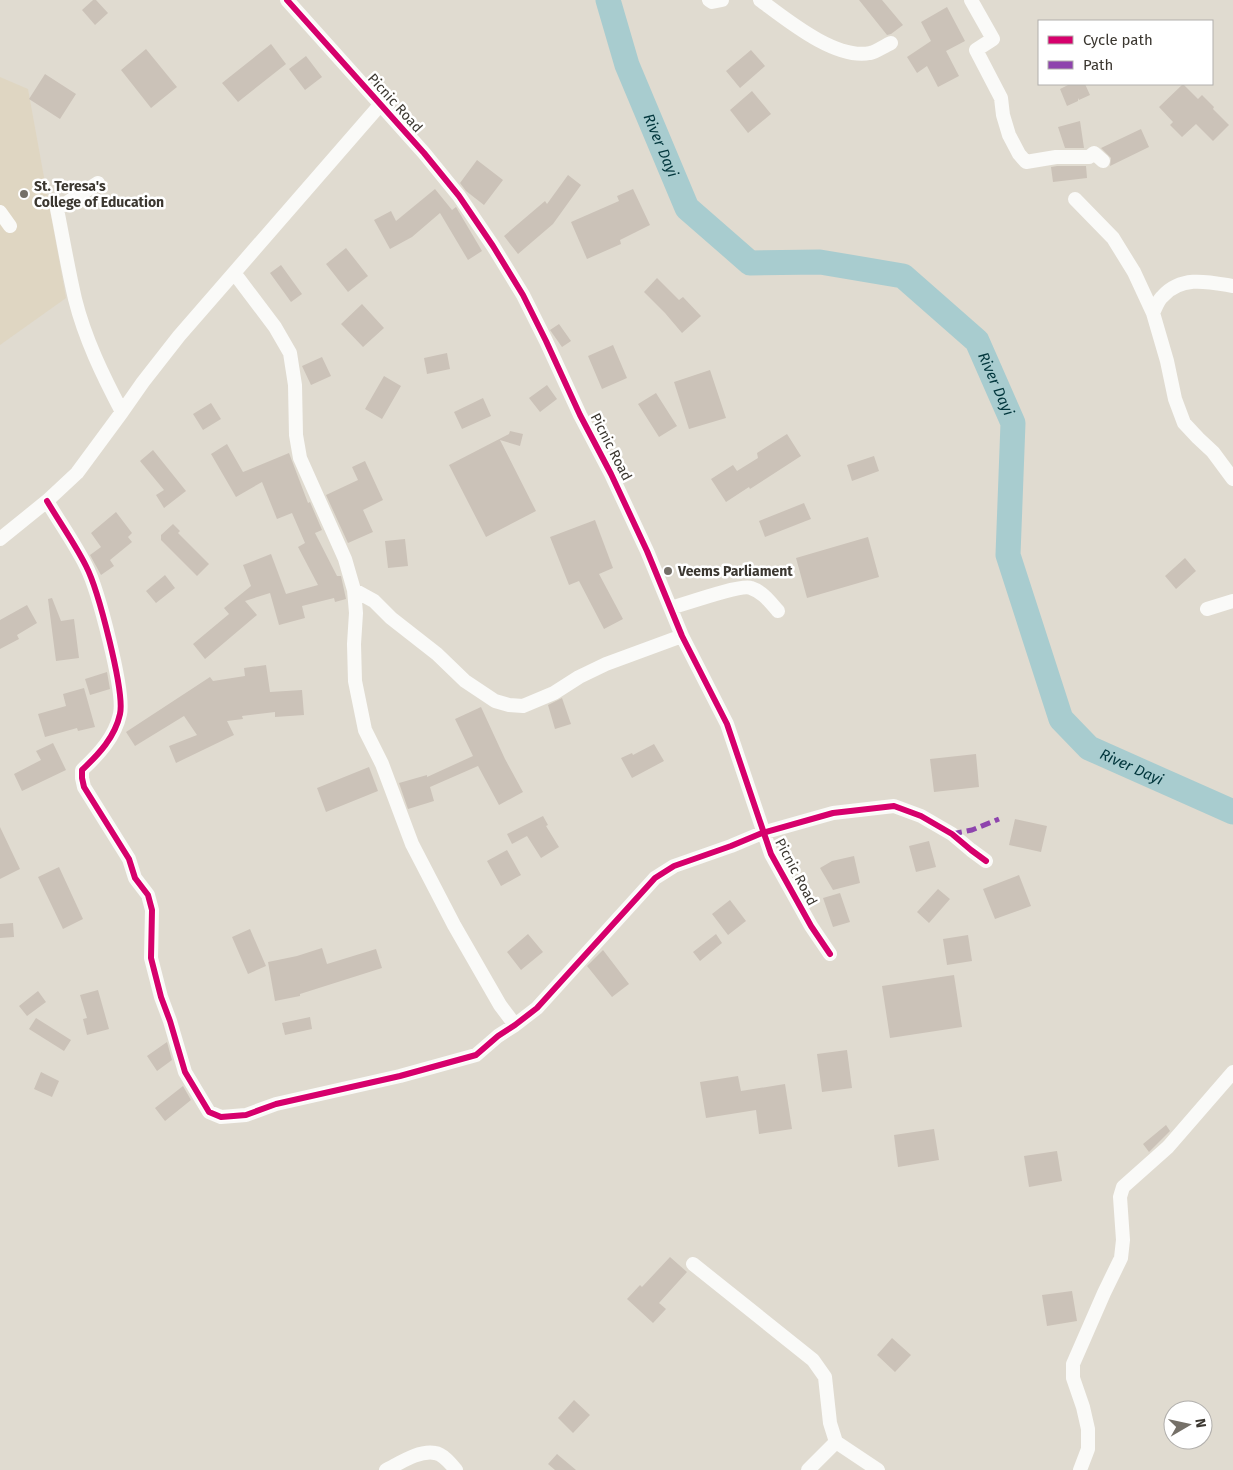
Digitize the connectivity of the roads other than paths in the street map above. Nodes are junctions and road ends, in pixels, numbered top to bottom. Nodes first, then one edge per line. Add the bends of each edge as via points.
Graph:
1 (287, 0) edge
2 (709, 0) edge
3 (722, 0) edge
4 (760, 0) edge
5 (971, 0) edge
6 (891, 43) dead end
7 (380, 105) junction
8 (1103, 162) dead end
9 (98, 183) dead end
10 (1075, 199) dead end
11 (0, 212) edge
12 (10, 226) dead end
13 (235, 274) junction
14 (1233, 286) edge
15 (1153, 313) junction
16 (122, 412) junction
17 (1233, 479) edge
18 (47, 501) junction
19 (0, 539) edge
20 (354, 590) junction
21 (1233, 600) edge
22 (671, 608) junction
23 (1207, 609) dead end
24 (778, 611) dead end
25 (682, 636) junction
26 (762, 833) junction
27 (986, 861) dead end
28 (830, 954) dead end
29 (515, 1025) junction
30 (1233, 1072) edge
31 (693, 1264) dead end
32 (836, 1442) junction
33 (386, 1470) edge
34 (456, 1470) edge
35 (808, 1470) edge
36 (878, 1470) edge
37 (1080, 1470) edge

1 - 7 street, Picnic Road
2 - 3 street
4 - 6 street via 830,46 870,53
5 - 8 street via 992,39 976,50 1001,98 1007,128 1019,154 1026,162 1056,157 1089,157 1094,153
7 - 13 street
7 - 22 street, Picnic Road via 459,196 523,295 648,550
9 - 16 street via 57,209 76,300 89,342
10 - 15 street via 1112,238 1134,272
11 - 12 street
13 - 16 street via 179,336
13 - 20 street via 275,327 290,353 300,458 345,559
14 - 15 street via 1200,280 1176,286 1162,296
15 - 17 street via 1184,424 1213,452
16 - 18 street via 77,473
18 - 19 street
18 - 29 street via 87,568 119,686 121,712 116,728 104,747 82,770 84,787 129,859 135,878 148,895 152,910 151,958 161,997 185,1072 209,1112 221,1117 246,1115 276,1104 467,1057
20 - 25 street via 374,601 465,681 495,701 509,705 523,706 606,664
20 - 29 street via 355,681 365,730 382,764 412,844 454,925
21 - 23 street
22 - 24 street via 749,587 763,594
22 - 25 street, Picnic Road
25 - 26 street, Picnic Road via 727,724
26 - 27 street via 832,813 894,806 921,816 952,834
26 - 28 street, Picnic Road via 770,854
26 - 29 street via 674,866 655,878 537,1008
30 - 37 street via 1168,1146 1122,1187 1121,1258 1073,1364 1073,1378 1088,1429 1088,1449
31 - 32 street via 813,1360 825,1377 830,1423
32 - 35 street
32 - 36 street
33 - 34 street via 422,1454 436,1453

